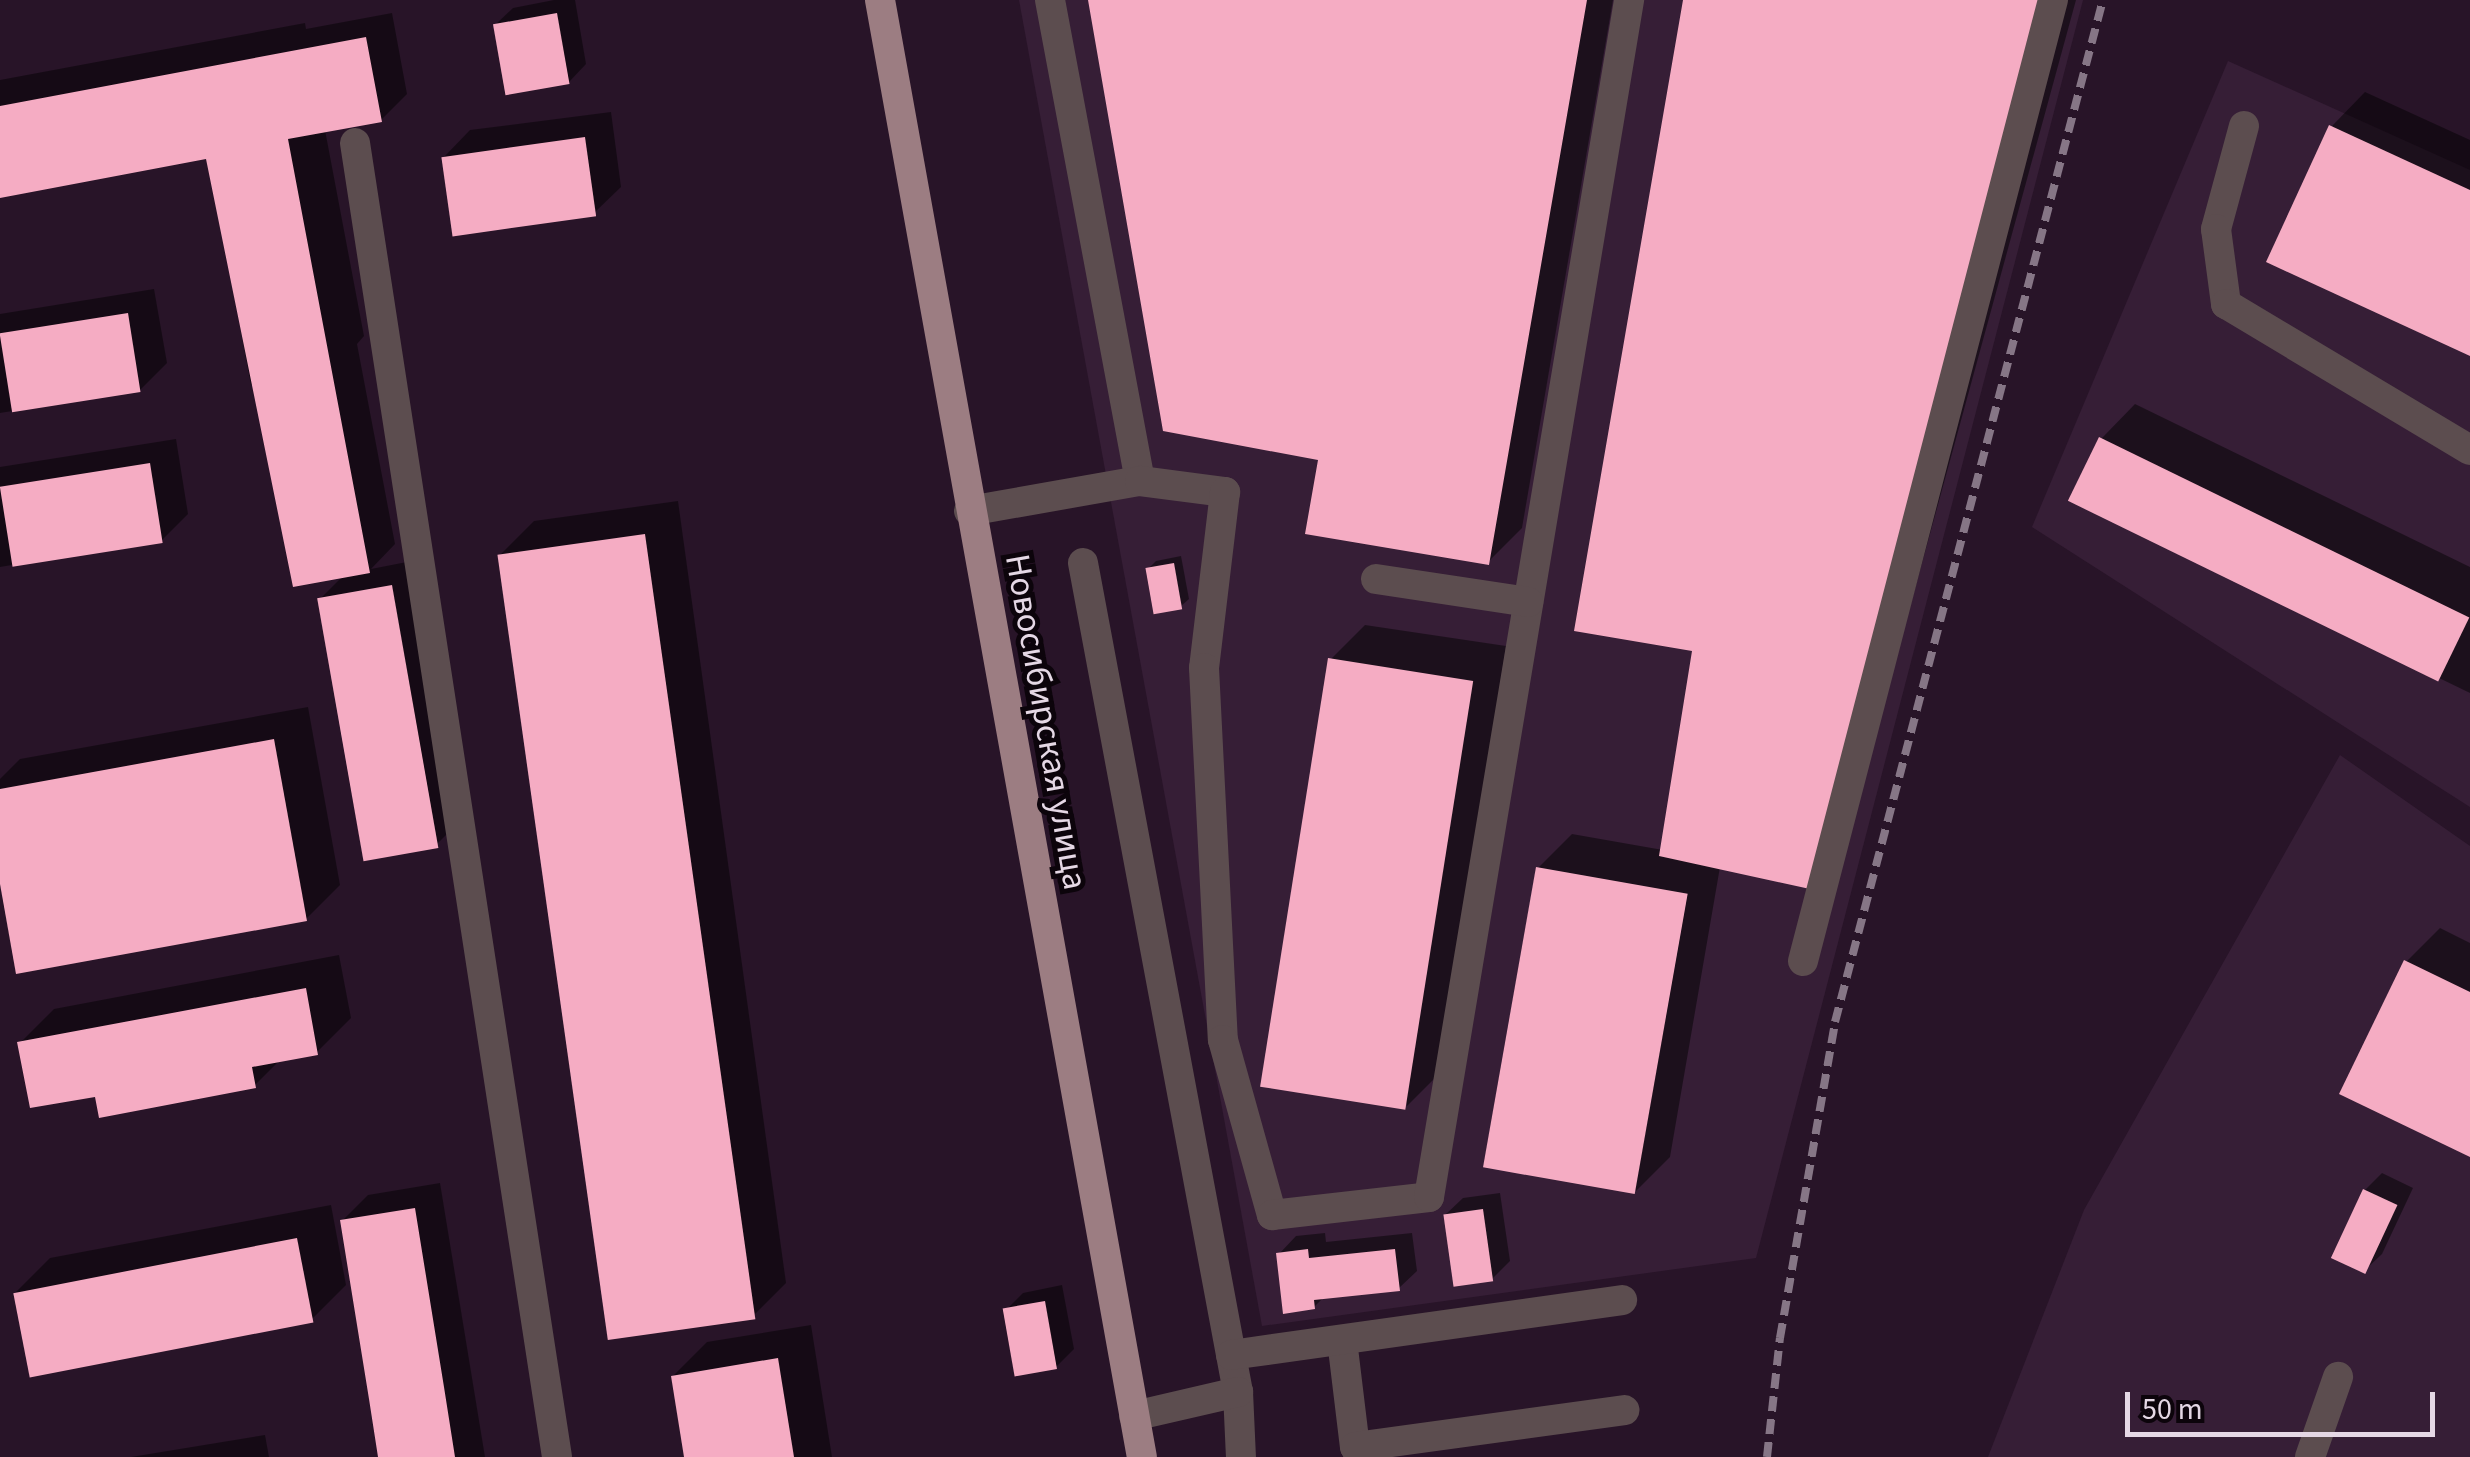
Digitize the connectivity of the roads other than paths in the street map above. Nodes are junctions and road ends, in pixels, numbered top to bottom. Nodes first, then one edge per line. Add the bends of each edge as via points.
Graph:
1 (880, 0) edge
2 (1050, 0) edge
3 (1629, 0) edge
4 (2053, 0) edge
5 (2244, 126) dead end
6 (354, 143) dead end
7 (2470, 450) edge
8 (1140, 481) junction
9 (969, 511) junction
10 (1082, 563) dead end
11 (1376, 579) dead end
12 (1528, 602) junction
13 (1804, 961) dead end
14 (1622, 1300) dead end
15 (1342, 1340) junction
16 (1231, 1355) junction
17 (2338, 1377) dead end
18 (1238, 1392) junction
19 (1624, 1410) dead end
20 (1134, 1416) junction
21 (556, 1457) edge
22 (1142, 1457) edge
23 (1242, 1457) edge
24 (2310, 1457) edge

1 - 9 main road, Новосибирская улица
2 - 8 lane
3 - 12 lane
4 - 13 lane
5 - 7 lane via 2216,229 2226,304
6 - 21 lane
8 - 9 lane
8 - 12 lane via 1224,492 1204,668 1224,1040 1272,1215 1430,1197
9 - 20 main road, Новосибирская улица
10 - 16 lane
11 - 12 lane
14 - 15 lane
15 - 16 lane
15 - 19 lane via 1355,1447
16 - 18 lane
17 - 24 lane
18 - 20 lane
18 - 23 lane
20 - 22 main road, Новосибирская улица

